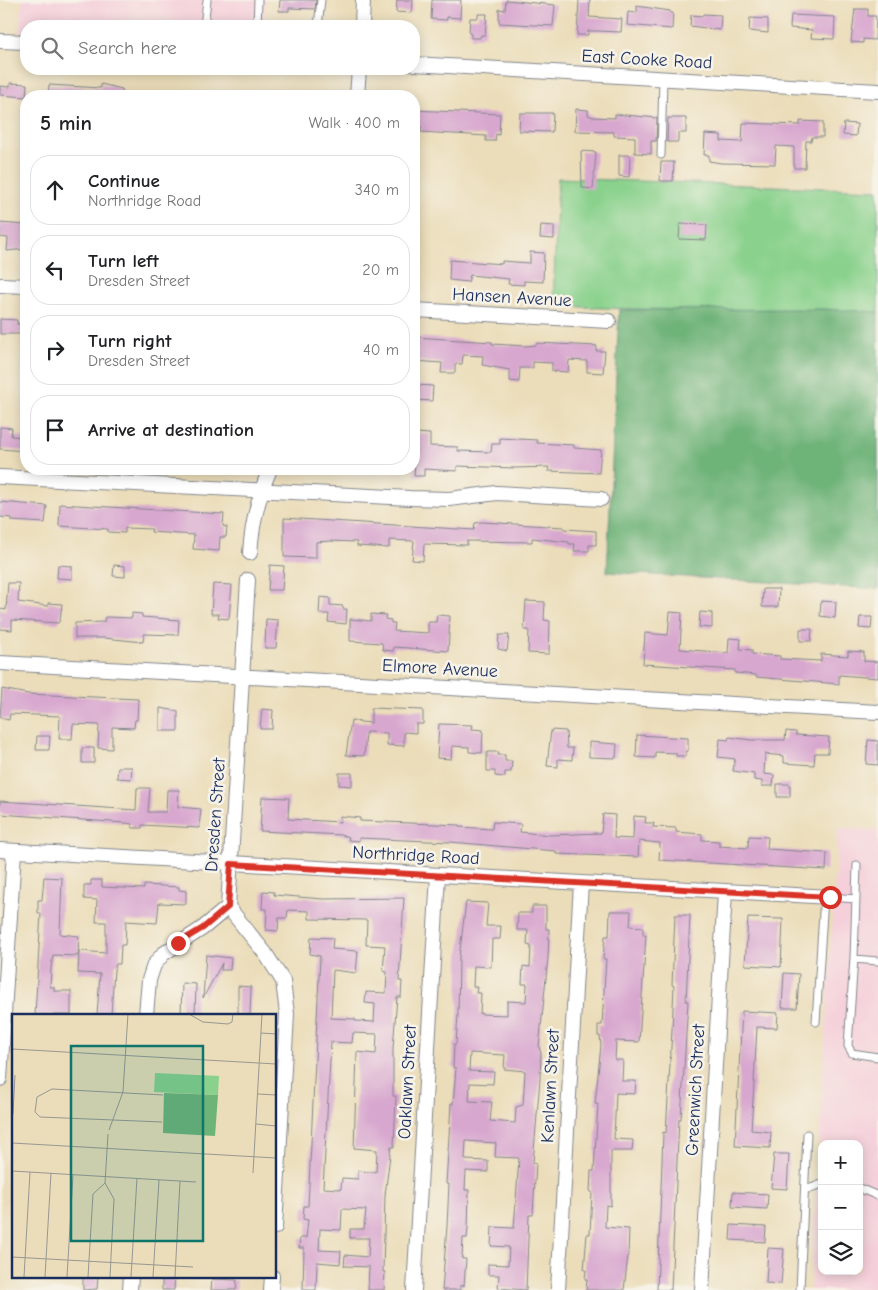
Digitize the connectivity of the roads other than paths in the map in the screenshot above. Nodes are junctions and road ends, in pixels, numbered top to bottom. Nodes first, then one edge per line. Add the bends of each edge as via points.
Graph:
1 (207, 0) edge
2 (258, 0) edge
3 (321, 0) edge
4 (363, 0) edge
5 (205, 20) edge
6 (257, 20) edge
7 (319, 20) edge
8 (362, 20) edge
9 (0, 40) edge
10 (20, 42) edge
11 (420, 64) edge
12 (359, 75) edge
13 (663, 79) junction
14 (357, 90) edge
15 (878, 91) edge
16 (661, 155) dead end
17 (0, 285) edge
18 (20, 286) edge
19 (420, 310) edge
20 (608, 321) dead end
21 (268, 475) edge
22 (0, 477) edge
23 (261, 491) junction
24 (600, 498) dead end
25 (250, 553) dead end
26 (248, 580) dead end
27 (0, 663) edge
28 (244, 676) junction
29 (878, 712) edge
30 (7, 851) edge
31 (231, 864) junction
32 (857, 865) dead end
33 (438, 876) junction
34 (581, 883) junction
35 (725, 892) junction
36 (827, 897) junction
37 (856, 899) junction
38 (228, 907) junction
39 (854, 958) junction
40 (878, 961) edge
41 (146, 1014) edge
42 (816, 1022) dead end
43 (878, 1057) edge
44 (0, 1079) edge
45 (807, 1134) dead end
46 (819, 1185) edge
47 (805, 1190) junction
48 (863, 1190) edge
49 (878, 1196) edge
50 (276, 1209) edge
51 (414, 1290) edge
52 (558, 1290) edge
53 (702, 1290) edge
54 (800, 1290) edge

1 - 5 lane
2 - 6 lane
3 - 7 lane
4 - 8 street
9 - 10 street
11 - 13 street, East Cooke Road
12 - 14 street
13 - 15 street, East Cooke Road
13 - 16 lane
17 - 18 street
19 - 20 street, Hansen Avenue
21 - 23 street
22 - 23 street
23 - 24 street via 449,499 497,493
23 - 25 street via 252,521
26 - 28 street, Dresden Street
27 - 28 street, Elmore Avenue
28 - 29 street, Elmore Avenue
28 - 31 street, Dresden Street
30 - 31 street, Northridge Road
30 - 44 street
31 - 33 street, Northridge Road
31 - 38 street, Dresden Street
32 - 37 lane
33 - 34 street, Northridge Road
33 - 51 street, Oaklawn Street
34 - 35 street, Northridge Road
34 - 52 street, Kenlawn Street
35 - 36 street, Northridge Road
35 - 53 street, Greenwich Street
36 - 37 lane
36 - 42 lane
37 - 39 lane
38 - 41 street via 163,954 149,980
38 - 50 street via 283,981 287,1014
39 - 40 lane
39 - 43 lane via 848,1046 856,1055
45 - 47 lane
46 - 47 lane
47 - 54 lane
48 - 49 lane

